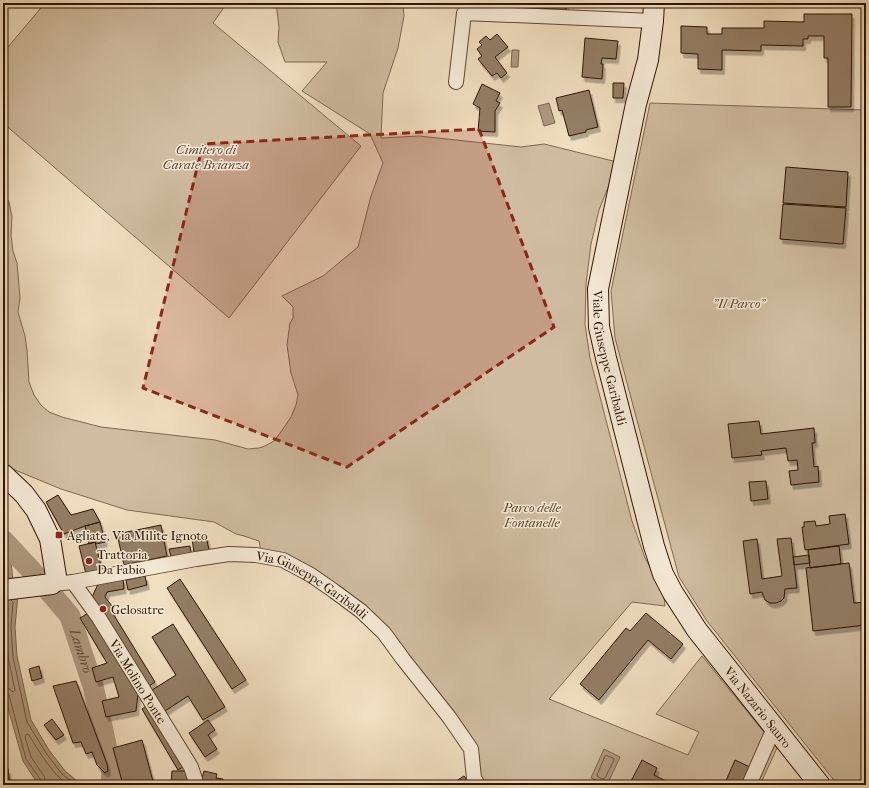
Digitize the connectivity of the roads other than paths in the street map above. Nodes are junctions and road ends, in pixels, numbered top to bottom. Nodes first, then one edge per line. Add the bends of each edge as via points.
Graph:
1 (654, 12) edge
2 (456, 82) dead end
3 (3, 474) edge
4 (73, 582) junction
5 (52, 584) junction
6 (3, 590) edge
7 (697, 630) joint
8 (779, 734) junction
9 (194, 785) edge
10 (478, 785) edge
11 (750, 785) edge
12 (820, 785) edge

1 - 2 street via 464,13
1 - 7 main road, Viale Giuseppe Garibaldi via 648,60 636,104 598,288 600,327 654,546 663,574
3 - 5 main road via 36,510 50,539 56,576
4 - 5 street, Via Giuseppe Garibaldi
4 - 9 street, Via Molino Ponte via 99,618 191,767
4 - 10 street, Via Giuseppe Garibaldi via 230,554 283,560 334,591 361,611 384,633 471,749 474,778
5 - 6 main road
7 - 8 main road, Via Nazario Sauro
8 - 11 street
8 - 12 main road, Via Nazario Sauro

